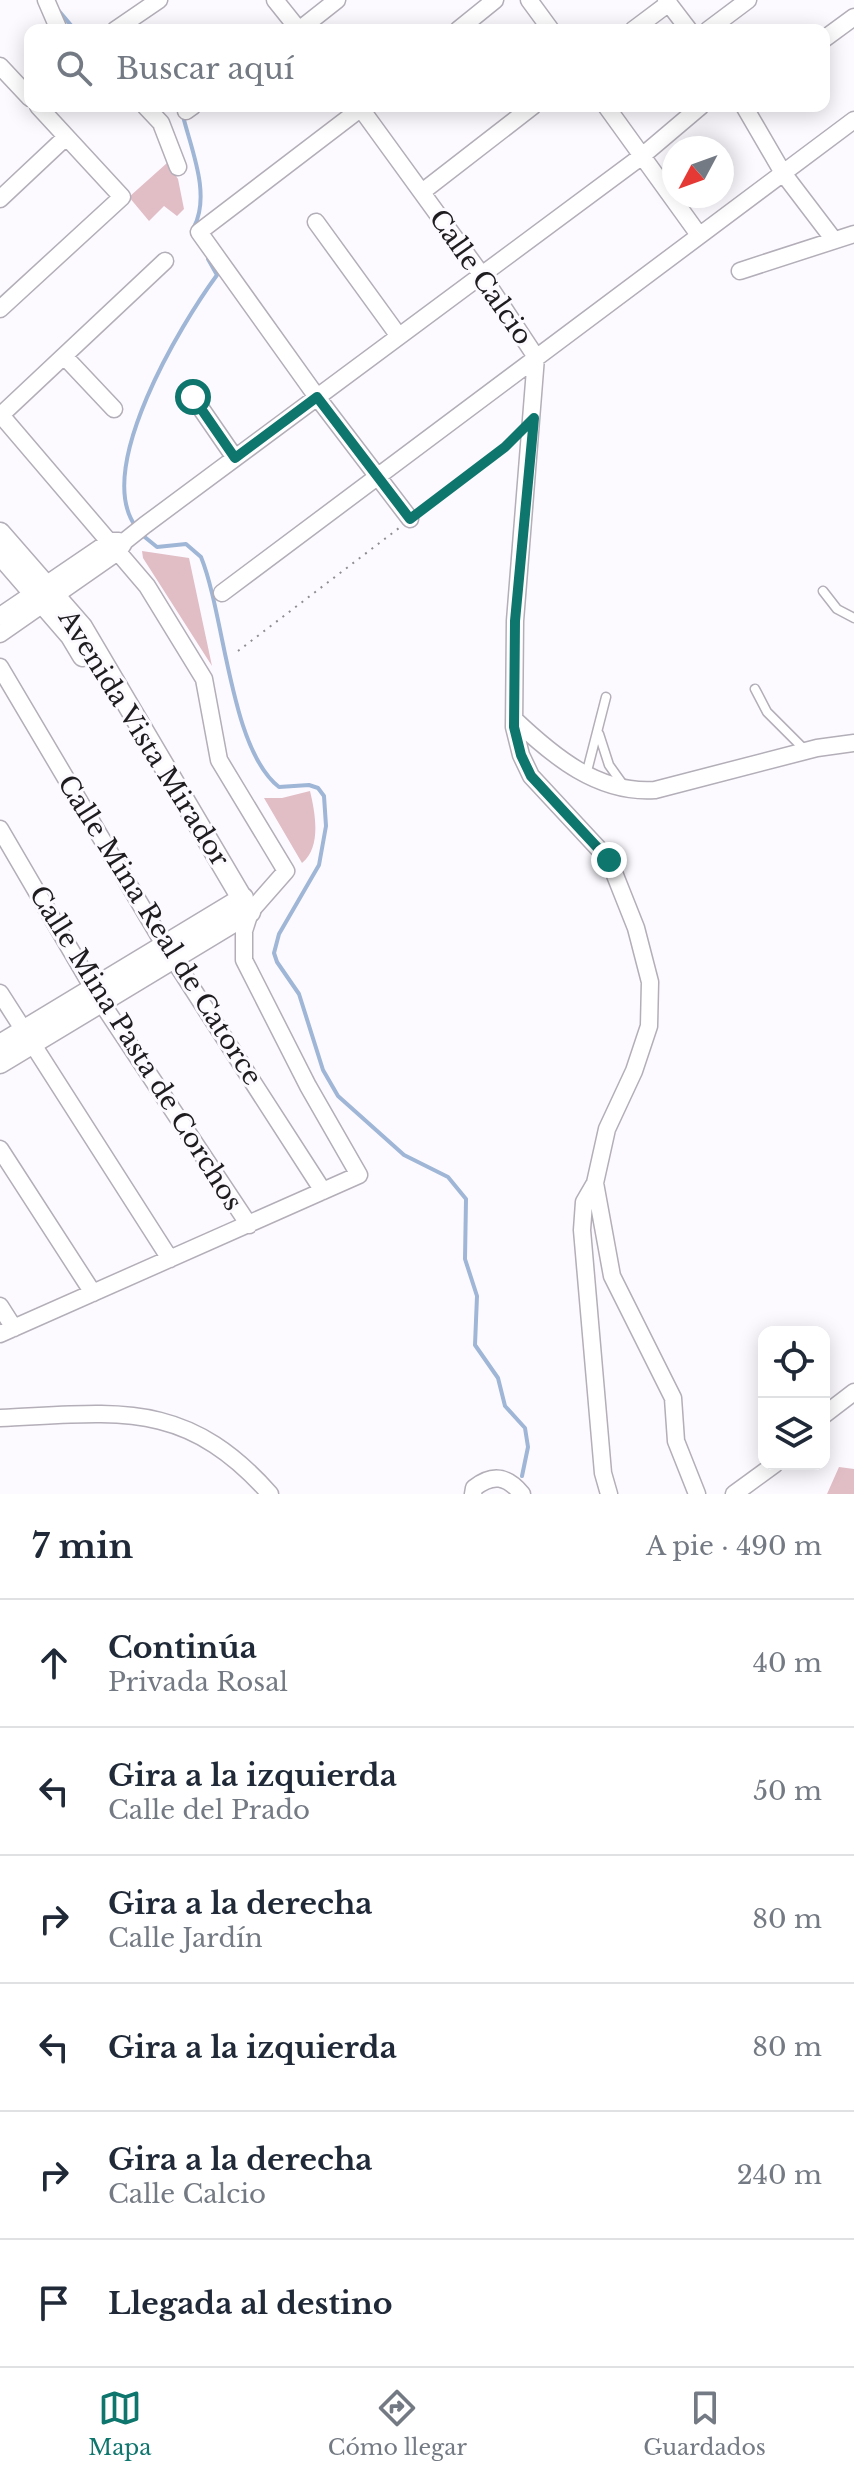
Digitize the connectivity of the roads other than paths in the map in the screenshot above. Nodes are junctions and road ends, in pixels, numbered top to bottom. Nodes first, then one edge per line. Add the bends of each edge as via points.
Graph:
1 (46, 0) edge
2 (159, 0) edge
3 (275, 0) edge
4 (337, 0) edge
5 (495, 0) edge
6 (529, 0) edge
7 (748, 0) edge
8 (668, 2) edge
9 (854, 17) edge
10 (56, 24) edge
11 (124, 24) edge
12 (294, 24) edge
13 (307, 24) edge
14 (465, 24) edge
15 (547, 24) edge
16 (640, 24) edge
17 (684, 24) edge
18 (716, 24) edge
19 (830, 35) edge
20 (0, 66) edge
21 (24, 92) edge
22 (43, 112) edge
23 (151, 112) edge
24 (355, 112) edge
25 (365, 112) edge
26 (525, 112) edge
27 (610, 112) edge
28 (694, 112) edge
29 (747, 112) edge
30 (854, 120) edge
31 (66, 137) junction
32 (642, 156) junction
33 (178, 167) dead end
34 (783, 173) junction
35 (422, 192) junction
36 (0, 199) edge
37 (316, 222) dead end
38 (854, 234) edge
39 (699, 235) junction
40 (834, 240) junction
41 (165, 261) dead end
42 (740, 271) dead end
43 (481, 274) junction
44 (0, 309) edge
45 (398, 335) junction
46 (64, 356) junction
47 (536, 357) junction
48 (193, 397) dead end
49 (317, 397) junction
50 (114, 409) dead end
51 (0, 414) edge
52 (235, 458) junction
53 (378, 475) junction
54 (410, 519) road end
55 (0, 533) edge
56 (120, 543) junction
57 (0, 554) edge
58 (823, 591) dead end
59 (222, 593) dead end
60 (44, 594) junction
61 (0, 616) edge
62 (854, 618) edge
63 (0, 634) edge
64 (0, 667) edge
65 (755, 689) dead end
66 (606, 697) dead end
67 (514, 719) junction
68 (597, 725) junction
69 (854, 743) edge
70 (806, 751) junction
71 (586, 775) junction
72 (627, 790) junction
73 (0, 829) edge
74 (245, 910) junction
75 (169, 952) junction
76 (0, 993) edge
77 (98, 996) junction
78 (27, 1038) junction
79 (0, 1045) edge
80 (0, 1063) edge
81 (0, 1149) edge
82 (595, 1183) junction
83 (323, 1191) junction
84 (249, 1225) junction
85 (170, 1259) junction
86 (93, 1293) junction
87 (0, 1306) edge
88 (7, 1331) edge
89 (854, 1392) edge
90 (830, 1410) edge
91 (0, 1418) edge
92 (767, 1470) edge
93 (270, 1494) edge
94 (473, 1494) edge
95 (522, 1494) edge
96 (609, 1494) edge
97 (697, 1494) edge
98 (734, 1494) edge

1 - 10 street
2 - 11 street
3 - 12 street
4 - 13 street
5 - 14 street
6 - 15 street
7 - 18 street
8 - 16 street
8 - 17 street
9 - 19 street
20 - 21 street
22 - 31 street
23 - 33 street via 161,123
24 - 49 street via 199,232
25 - 35 street, Calle Calcio
26 - 35 street
27 - 32 street
28 - 32 street
29 - 34 street
30 - 34 street
31 - 36 street
31 - 44 street via 122,197
32 - 39 street
32 - 43 street
34 - 39 street
34 - 40 street
35 - 43 street, Calle Calcio
37 - 45 street
38 - 40 street
39 - 47 street
40 - 42 street
41 - 46 street
43 - 45 street
43 - 47 street, Calle Calcio
45 - 49 street
46 - 50 street
46 - 51 street
47 - 53 street
47 - 67 street, Calle Calcio via 515,621
48 - 52 street
49 - 52 street
49 - 53 street
51 - 56 street
52 - 56 street
53 - 54 street
53 - 59 street
55 - 60 street, Avenida Vista Mirador
56 - 60 street
56 - 74 street via 204,679 219,760 286,871
57 - 60 street, Avenida Vista Mirador
58 - 62 lane via 837,609
60 - 61 street
60 - 63 street
60 - 74 street, Avenida Vista Mirador via 82,627 151,756
64 - 75 street, Calle Mina Real de Catorce
65 - 70 lane via 767,712
66 - 68 lane
67 - 71 street
67 - 82 street, Calle Calcio via 531,776 609,860 650,982 649,1026 607,1129
68 - 71 lane
68 - 72 lane via 605,755
69 - 70 street
70 - 72 street via 655,790
71 - 72 street
73 - 77 street, Calle Mina Pasta de Corchos
74 - 75 street
74 - 83 street via 246,969 359,1175
75 - 77 street
75 - 83 street, Calle Mina Real de Catorce
76 - 78 street
77 - 78 street
77 - 84 street, Calle Mina Pasta de Corchos
78 - 79 street
78 - 80 street
78 - 85 street
81 - 86 street
82 - 96 street, Calle Calcio via 584,1202 582,1230
82 - 97 street via 612,1276 673,1398 676,1441
83 - 84 street
84 - 85 street
85 - 86 street
86 - 88 street
87 - 88 street
89 - 90 street
91 - 93 street via 155,1418 200,1433 229,1452
92 - 98 street
94 - 95 street via 485,1479 497,1478 510,1480

